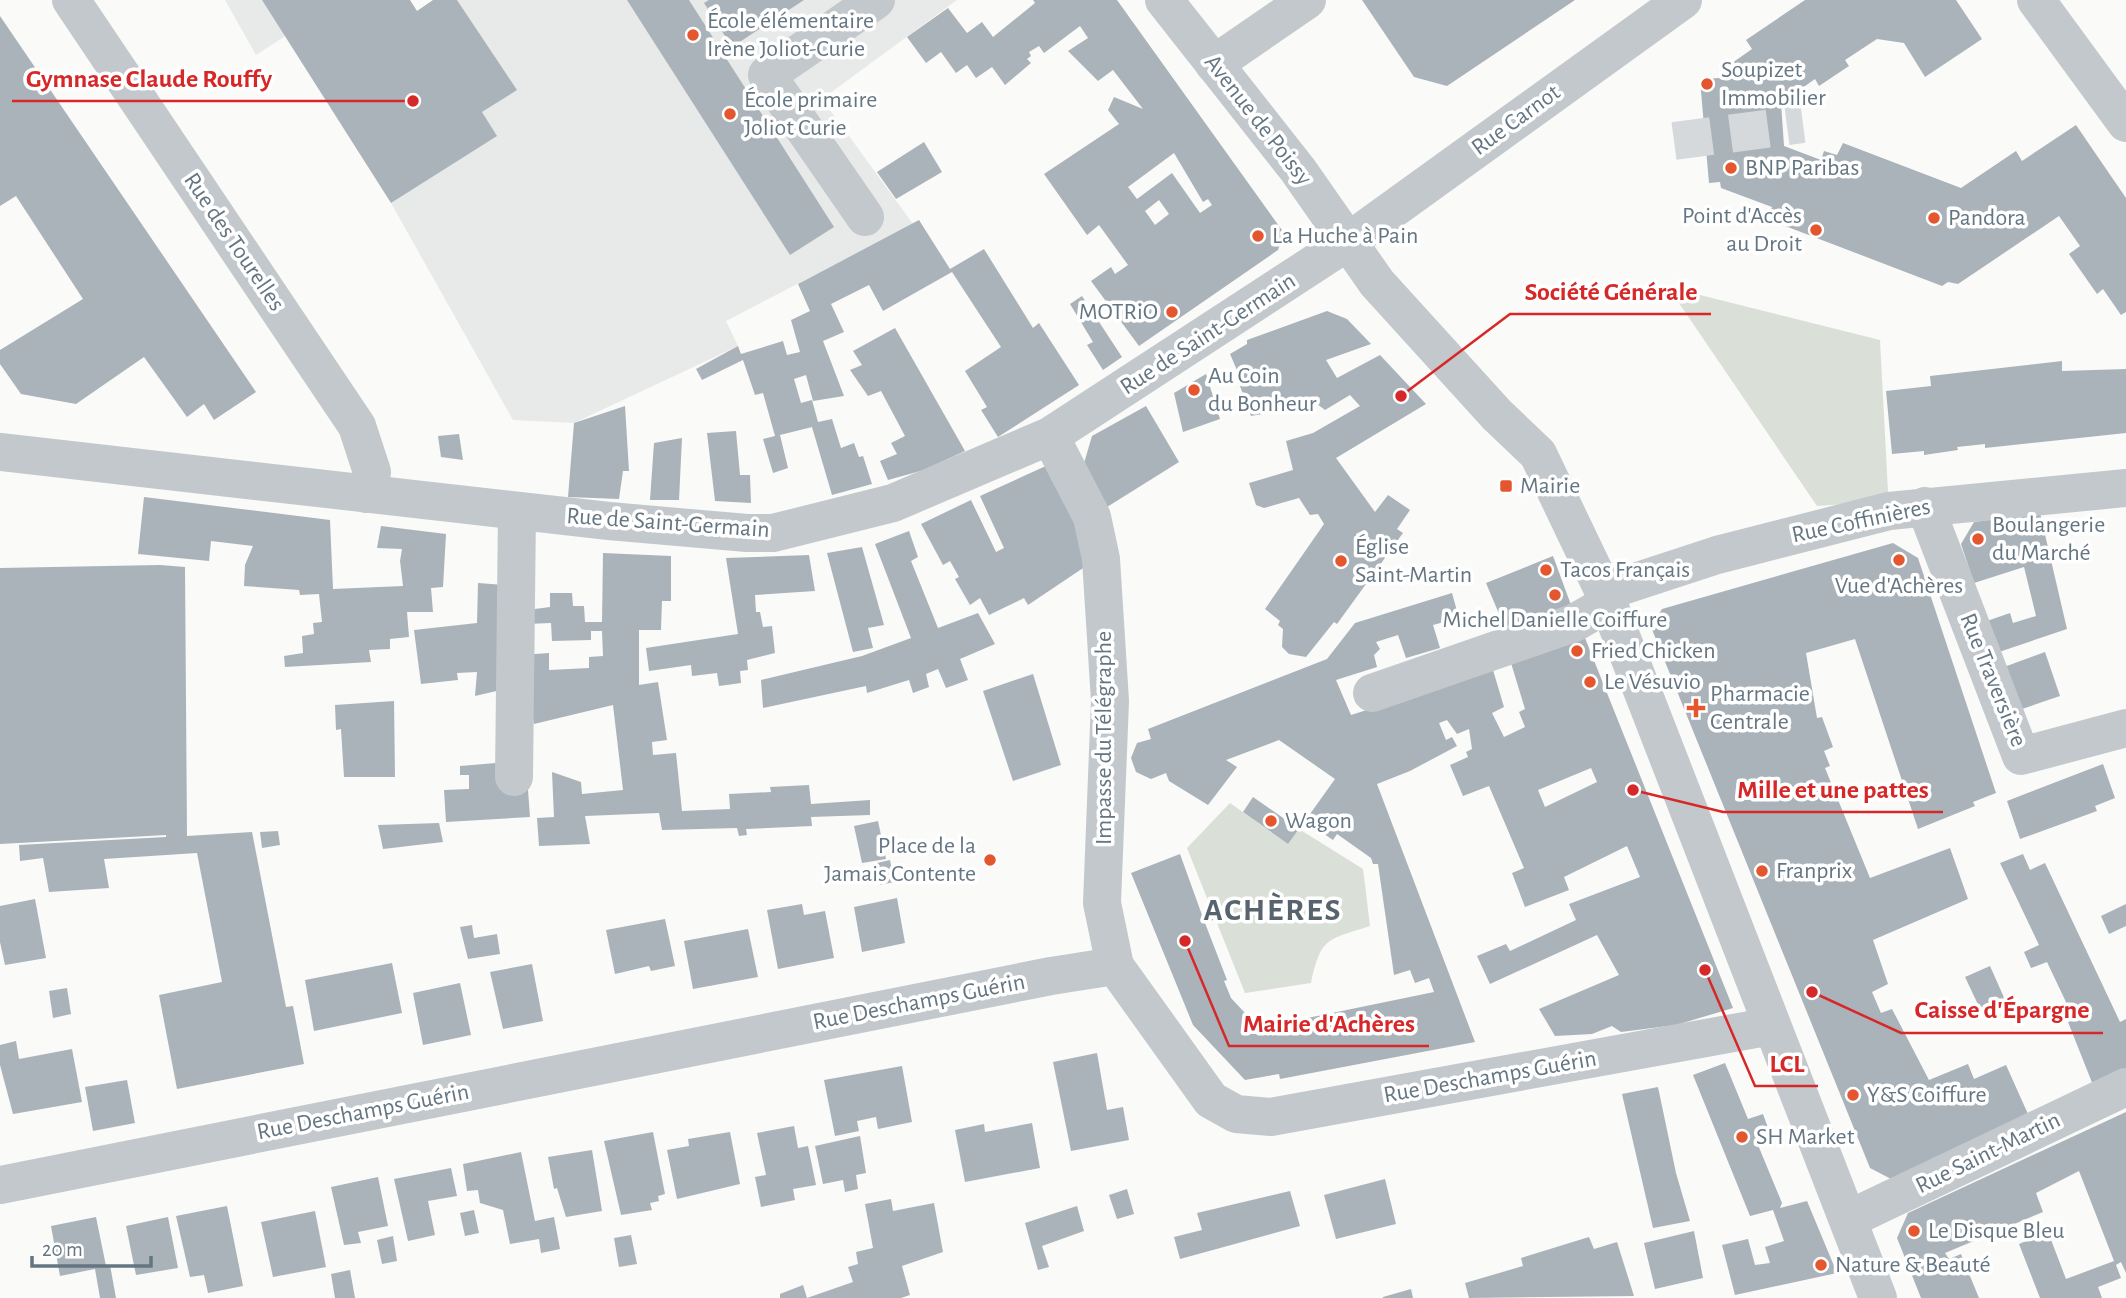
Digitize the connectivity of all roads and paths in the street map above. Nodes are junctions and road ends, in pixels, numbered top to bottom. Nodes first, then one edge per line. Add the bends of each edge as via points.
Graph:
1 (71, 0) edge
2 (876, 0) edge
3 (1164, 0) edge
4 (1307, 0) edge
5 (1683, 0) edge
6 (2036, 0) edge
7 (1214, 64) junction
8 (2126, 123) edge
9 (865, 217) dead end
10 (1349, 241) junction
11 (1050, 436) junction
12 (0, 452) edge
13 (2126, 488) edge
14 (366, 494) junction
15 (1926, 506) junction
16 (517, 511) junction
17 (1606, 598) junction
18 (1371, 693) dead end
19 (2126, 728) edge
20 (514, 777) dead end
21 (1115, 966) junction
22 (1772, 1026) junction
23 (2126, 1087) edge
24 (2, 1175) edge
25 (1849, 1219) junction
26 (1878, 1298) edge

1 - 14 street, Rue des Tourelles via 357,426 372,472
2 - 9 street via 767,75
3 - 7 street, Avenue de Poissy
4 - 7 street
5 - 10 street, Rue Carnot
6 - 8 street
7 - 10 street, Avenue de Poissy
10 - 11 street, Rue de Saint-Germain
10 - 17 street, Avenue de Poissy via 1377,283 1538,454
11 - 16 street, Rue de Saint-Germain via 893,503 773,533
11 - 21 street, Impasse du Télégraphe via 1092,517 1101,559 1110,701 1102,903
12 - 14 street, Rue de Saint-Germain
13 - 15 street, Rue Coffinières
14 - 16 street, Rue de Saint-Germain
15 - 17 street, Rue Coffinières via 1717,555
15 - 19 street, Rue Traversière via 2021,756
16 - 20 street
17 - 18 street, Rue Coffinières via 1574,624
17 - 22 street, Avenue de Poissy
21 - 22 street, Rue Deschamps Guérin via 1212,1100 1236,1114 1271,1117
21 - 24 street, Rue Deschamps Guérin
22 - 25 street, Avenue de Poissy
23 - 25 street, Rue Saint-Martin
25 - 26 street, Avenue de Poissy

